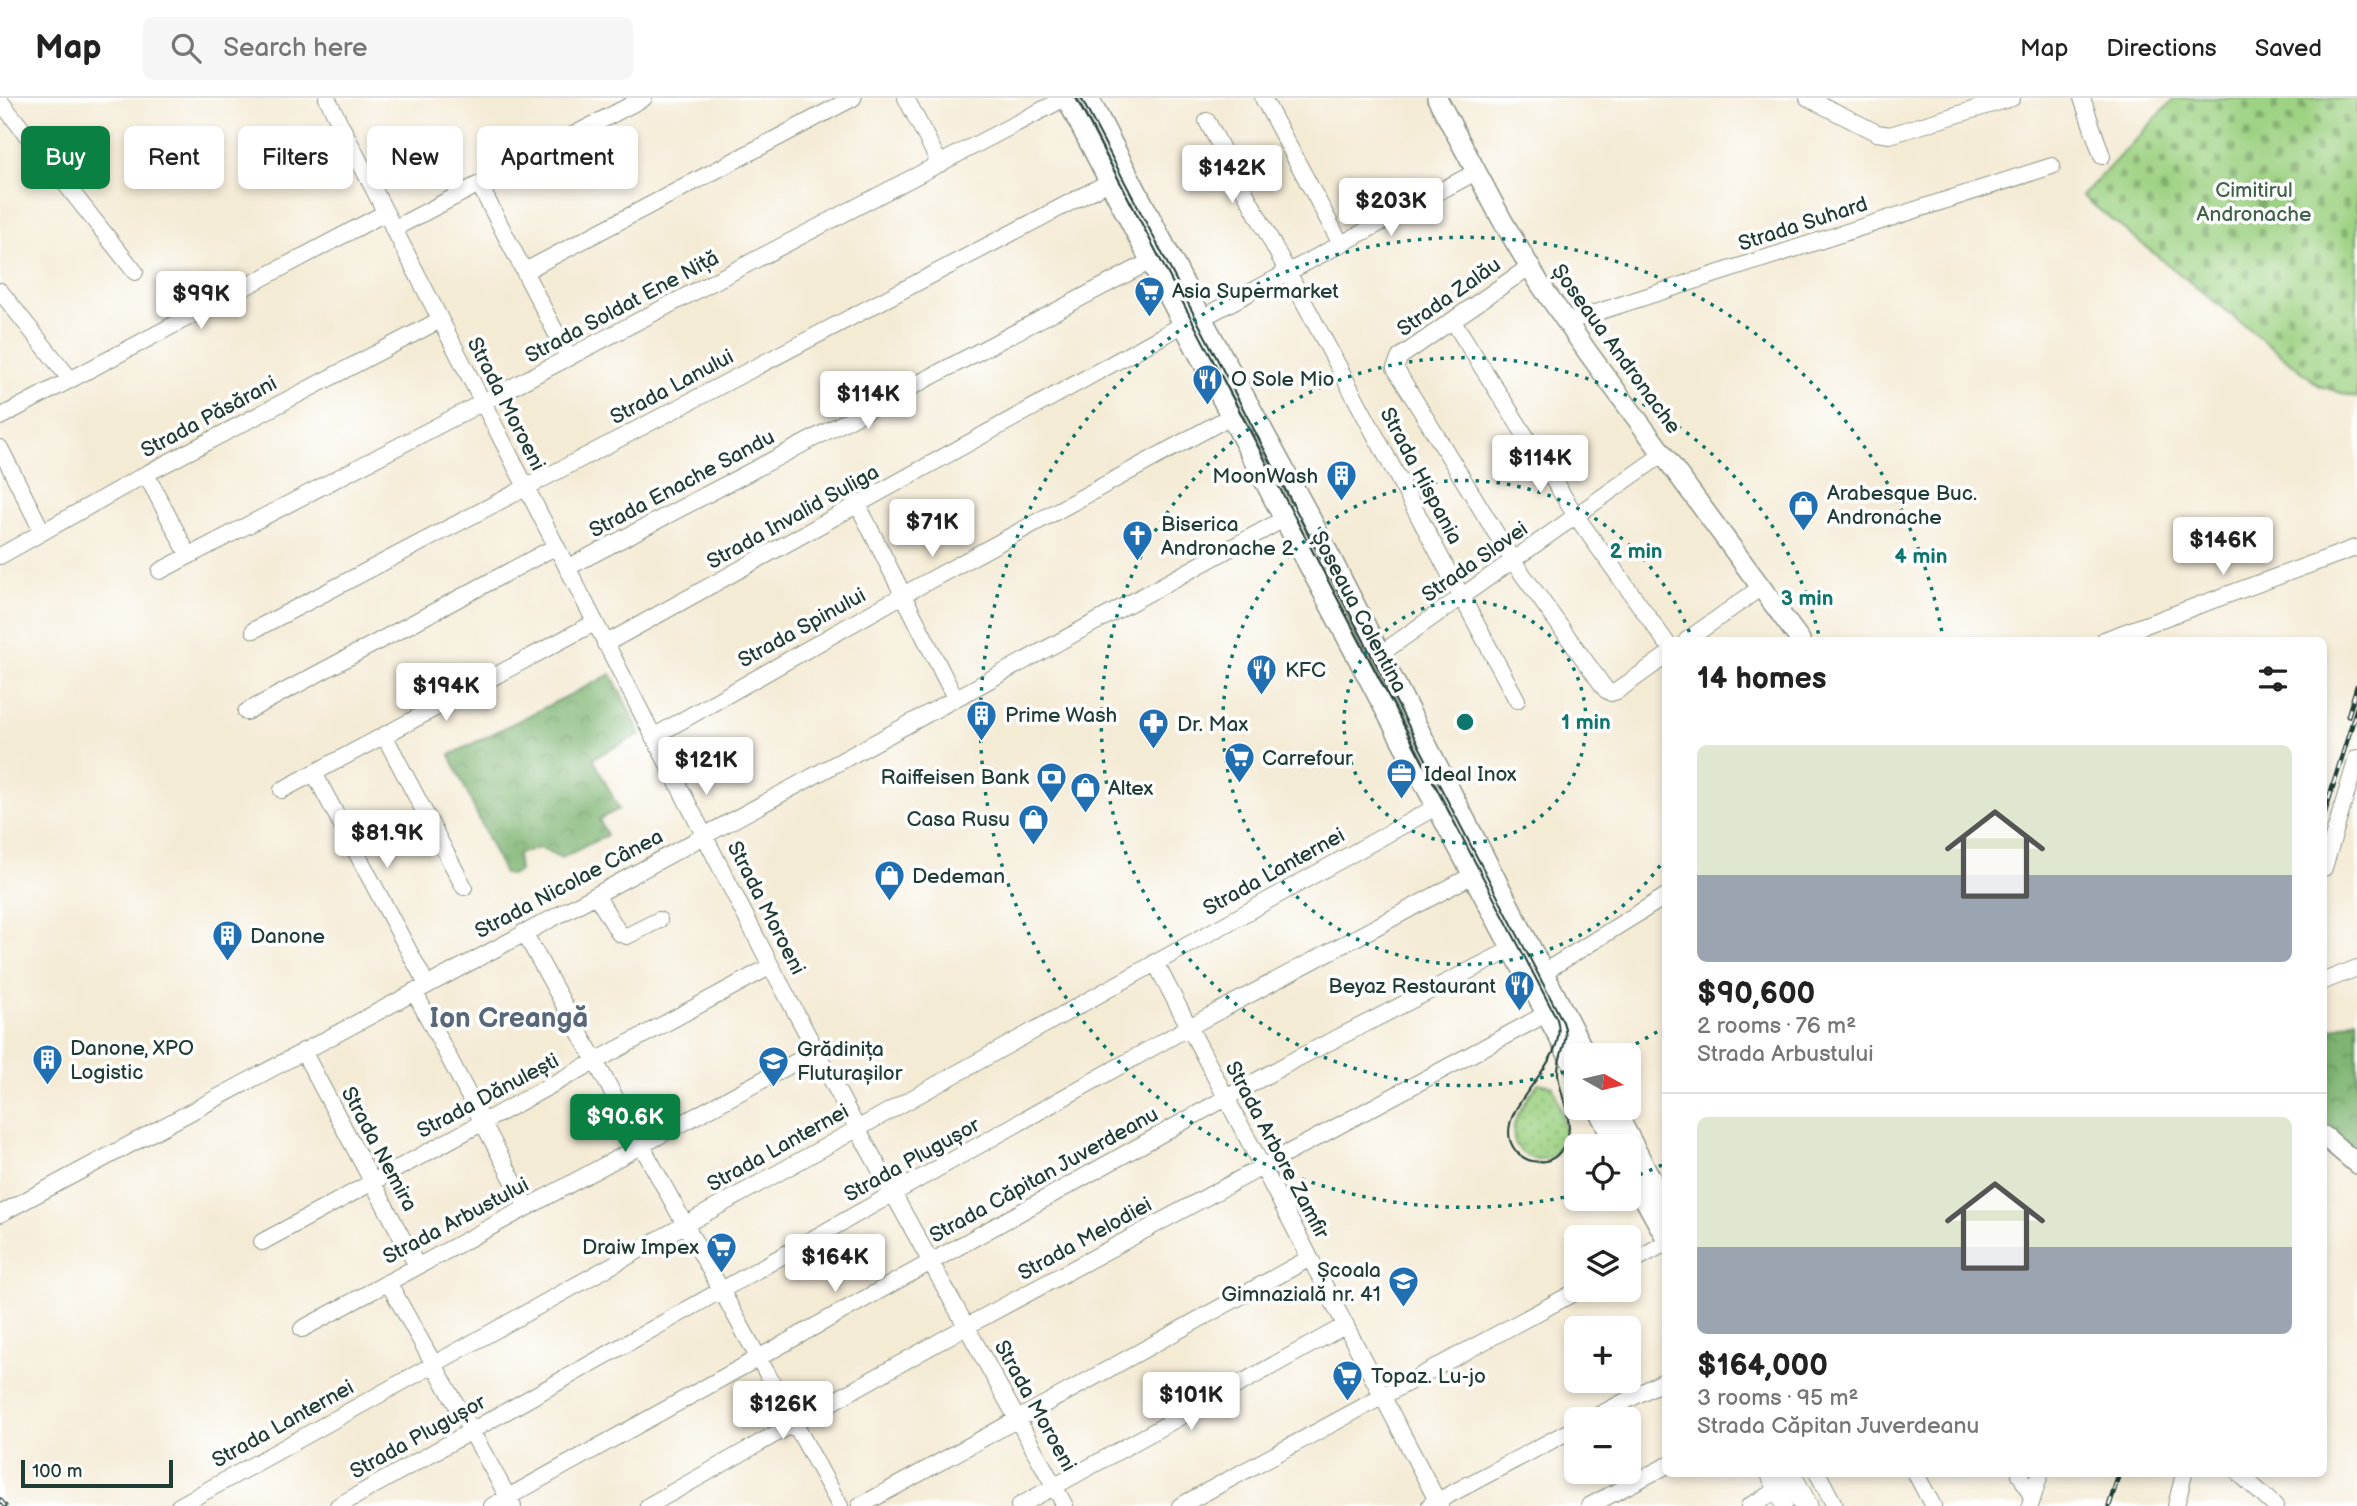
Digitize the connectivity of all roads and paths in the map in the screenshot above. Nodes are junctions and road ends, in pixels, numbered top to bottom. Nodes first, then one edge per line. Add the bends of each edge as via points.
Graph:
1 (327, 98) edge
2 (644, 98) edge
3 (853, 98) edge
4 (905, 98) edge
5 (1066, 98) edge
6 (1089, 98) edge
7 (1263, 98) edge
8 (1437, 98) edge
9 (1809, 98) edge
10 (2012, 98) edge
11 (2082, 98) edge
12 (0, 101) edge
13 (1207, 121) dead end
14 (590, 126) edge
15 (2102, 156) dead end
16 (940, 164) junction
17 (2052, 166) dead end
18 (1476, 172) junction
19 (1111, 181) junction
20 (477, 185) edge
21 (482, 189) edge
22 (385, 213) junction
23 (393, 229) junction
24 (1341, 244) junction
25 (1151, 261) junction
26 (1529, 267) junction
27 (525, 271) junction
28 (1289, 271) junction
29 (135, 272) dead end
30 (0, 291) edge
31 (440, 320) junction
32 (1193, 321) junction
33 (1453, 321) junction
34 (1567, 322) junction
35 (569, 358) junction
36 (70, 379) junction
37 (482, 404) junction
38 (1231, 416) junction
39 (0, 417) edge
40 (0, 448) edge
41 (1663, 454) junction
42 (146, 474) junction
43 (525, 488) junction
44 (858, 505) junction
45 (1304, 508) junction
46 (1576, 516) junction
47 (1284, 519) junction
48 (42, 531) junction
49 (555, 547) junction
50 (2355, 548) dead end
51 (0, 556) edge
52 (189, 556) junction
53 (1513, 561) junction
54 (567, 568) junction
55 (160, 571) dead end
56 (1760, 588) junction
57 (903, 596) junction
58 (1462, 598) junction
59 (1779, 614) junction
60 (594, 623) junction
61 (254, 630) dead end
62 (1662, 637) edge
63 (1691, 637) edge
64 (1789, 637) edge
65 (1798, 637) edge
66 (2112, 637) edge
67 (605, 644) junction
68 (1379, 655) junction
69 (1662, 659) edge
70 (955, 698) junction
71 (1517, 700) dead end
72 (246, 712) dead end
73 (384, 735) junction
74 (653, 737) junction
75 (2357, 758) edge
76 (314, 773) junction
77 (282, 790) dead end
78 (1436, 807) junction
79 (705, 835) junction
80 (2327, 858) edge
81 (1473, 875) junction
82 (464, 887) dead end
83 (596, 895) junction
84 (1662, 898) edge
85 (659, 920) dead end
86 (524, 932) junction
87 (1512, 949) junction
88 (1155, 962) junction
89 (771, 966) junction
90 (2357, 968) edge
91 (1544, 972) junction
92 (2327, 980) edge
93 (421, 988) junction
94 (1546, 1014) junction
95 (1189, 1027) junction
96 (1580, 1043) edge
97 (1564, 1048) edge
98 (303, 1051) junction
99 (816, 1051) junction
100 (595, 1062) junction
101 (1226, 1098) junction
102 (1620, 1120) edge
103 (482, 1123) junction
104 (857, 1128) junction
105 (2327, 1139) edge
106 (641, 1145) junction
107 (2357, 1164) edge
108 (1262, 1166) junction
109 (373, 1182) junction
110 (1641, 1194) edge
111 (893, 1195) junction
112 (1662, 1199) edge
113 (527, 1207) junction
114 (0, 1214) edge
115 (684, 1225) junction
116 (1662, 1233) edge
117 (262, 1242) dead end
118 (1662, 1243) edge
119 (1641, 1256) edge
120 (1310, 1258) junction
121 (931, 1262) junction
122 (417, 1266) junction
123 (388, 1282) junction
124 (720, 1290) junction
125 (1564, 1298) edge
126 (1346, 1325) junction
127 (967, 1326) junction
128 (302, 1329) dead end
129 (758, 1358) junction
130 (433, 1364) junction
131 (1662, 1382) edge
132 (1383, 1395) junction
133 (1614, 1407) edge
134 (1017, 1419) junction
135 (795, 1425) junction
136 (471, 1431) junction
137 (1564, 1434) edge
138 (1662, 1468) edge
139 (1772, 1477) edge
140 (1806, 1477) edge
141 (1820, 1477) edge
142 (1918, 1477) edge
143 (2021, 1477) edge
144 (2039, 1477) edge
145 (2183, 1477) edge
146 (2243, 1477) edge
147 (1055, 1486) junction
148 (1784, 1490) edge
149 (510, 1502) edge
150 (2031, 1502) edge
151 (1435, 1504) edge
152 (178, 1506) edge
153 (338, 1506) edge
154 (492, 1506) edge
155 (648, 1506) edge
156 (840, 1506) edge
157 (860, 1506) edge
158 (1019, 1506) edge
159 (1065, 1506) edge
160 (1180, 1506) edge
161 (1589, 1506) edge
162 (1749, 1506) edge
163 (1806, 1506) edge
164 (1821, 1506) edge
165 (1835, 1506) edge
166 (1933, 1506) edge
167 (2176, 1506) edge
168 (2275, 1506) edge

1 - 22 street, Strada Moroeni
2 - 14 street
3 - 27 street
4 - 16 street
5 - 16 street, Strada Soldat Ene Niță
5 - 19 main road, Șoseaua Colentina
6 - 32 main road, Șoseaua Colentina
7 - 24 street
8 - 18 main road, Șoseaua Andronache
9 - 10 street via 1877,133 1890,135
11 - 15 street
12 - 29 street
13 - 28 street, Strada Hispania
16 - 35 street, Strada Soldat Ene Niță
17 - 34 street, Strada Suhard
18 - 24 street, Strada Invalid Suliga
18 - 26 main road, Șoseaua Andronache
19 - 25 main road, Șoseaua Colentina
19 - 43 street, Strada Lanului
20 - 23 street
21 - 27 street
22 - 23 street, Strada Moroeni
22 - 36 street
23 - 31 street, Strada Moroeni
24 - 28 street, Strada Invalid Suliga
25 - 32 main road, Șoseaua Colentina
25 - 54 street, Strada Enache Sandu
26 - 33 street, Strada Zalău
26 - 34 main road, Șoseaua Andronache
27 - 35 street
28 - 32 street, Strada Invalid Suliga
28 - 58 street, Strada Hispania
30 - 36 street
31 - 37 street, Strada Moroeni
31 - 42 street, Strada Păsărani
32 - 38 main road, Șoseaua Colentina
32 - 44 street, Strada Invalid Suliga
32 - 45 main road, Șoseaua Colentina
33 - 46 street
33 - 53 street, Strada Zalău via 1395,365
34 - 41 main road, Șoseaua Andronache
35 - 37 street, Strada Soldat Ene Niță
36 - 39 street
37 - 43 street, Strada Moroeni
37 - 52 street, Strada Soldat Ene Niță
38 - 47 main road, Șoseaua Colentina
38 - 57 street, Strada Spinului
40 - 48 street
41 - 46 street, Strada Slovei
41 - 56 main road, Șoseaua Andronache
42 - 48 street, Strada Păsărani
42 - 52 street
43 - 49 street, Strada Moroeni
43 - 61 street, Strada Lanului
44 - 57 street
44 - 67 street, Strada Invalid Suliga
45 - 47 street, Strada Nicolae Cânea
45 - 68 main road, Șoseaua Colentina
46 - 53 street, Strada Slovei
46 - 62 street
47 - 70 street, Strada Nicolae Cânea
47 - 78 main road, Șoseaua Colentina
48 - 51 street, Strada Păsărani
49 - 54 street, Strada Moroeni
49 - 72 street
50 - 66 street
52 - 55 street, Strada Soldat Ene Niță
53 - 58 street, Strada Slovei
53 - 69 street via 1608,692 1617,691
54 - 60 street, Strada Moroeni
56 - 59 main road, Șoseaua Andronache
56 - 63 street
57 - 70 street
57 - 74 street, Strada Spinului
58 - 68 street, Strada Slovei
58 - 71 street, Strada Hispania
59 - 64 main road, Șoseaua Andronache
59 - 65 main road, Șoseaua Andronache
60 - 67 street, Strada Moroeni
60 - 73 street
67 - 74 street, Strada Moroeni
68 - 91 main road, Șoseaua Colentina
70 - 79 street, Strada Nicolae Cânea
73 - 76 street
73 - 82 street
74 - 79 street, Strada Moroeni
75 - 80 street
76 - 77 street
76 - 93 street
78 - 81 main road, Șoseaua Colentina
78 - 88 street, Strada Lanternei
79 - 83 street, Strada Nicolae Cânea
79 - 89 street, Strada Moroeni
81 - 87 main road, Șoseaua Colentina
81 - 95 street, Strada Plugușor
83 - 85 street via 623,936
83 - 86 street, Strada Nicolae Cânea
84 - 91 street
86 - 93 street, Strada Nicolae Cânea
86 - 100 street
87 - 94 main road, Șoseaua Colentina
87 - 101 street, Strada Căpitan Juverdeanu
88 - 95 street, Strada Arbore Zamfir
88 - 104 street, Strada Lanternei
89 - 99 street, Strada Moroeni
89 - 100 street, Strada Dănulești
90 - 92 street
91 - 96 main road, Șoseaua Colentina
93 - 98 street, Strada Nicolae Cânea
93 - 103 street
94 - 97 main road, Șoseaua Colentina
94 - 108 street, Strada Melodiei
95 - 101 street, Strada Arbore Zamfir
95 - 111 street, Strada Plugușor
98 - 109 street, Strada Nemira
98 - 114 street, Strada Nicolae Cânea
99 - 104 street, Strada Moroeni
99 - 106 street, Strada Arbustului
100 - 103 street, Strada Dănulești
100 - 106 street
101 - 108 street, Strada Arbore Zamfir
101 - 121 street, Strada Căpitan Juverdeanu
102 - 112 main road
103 - 109 street, Strada Dănulești
103 - 113 street
104 - 111 street, Strada Moroeni
104 - 115 street, Strada Lanternei
105 - 107 main road
106 - 113 street, Strada Arbustului
106 - 115 street
108 - 120 street, Strada Arbore Zamfir
108 - 127 street, Strada Melodiei
109 - 117 street, Strada Dănulești
109 - 122 street, Strada Nemira
110 - 116 main road
111 - 121 street, Strada Moroeni
111 - 124 street, Strada Plugușor
113 - 122 street, Strada Arbustului
115 - 124 street
115 - 130 street, Strada Lanternei
118 - 119 street
120 - 126 street, Strada Arbore Zamfir
120 - 134 street
121 - 127 street, Strada Moroeni
121 - 129 street, Strada Căpitan Juverdeanu
122 - 123 street, Strada Arbustului
123 - 128 street, Strada Arbustului
123 - 130 street
124 - 129 street
124 - 136 street, Strada Plugușor
125 - 132 street
126 - 132 street, Strada Arbore Zamfir
126 - 147 street
127 - 134 street, Strada Moroeni
127 - 135 street, Strada Melodiei
129 - 135 street
129 - 149 street, Strada Căpitan Juverdeanu
130 - 136 street
130 - 152 street, Strada Lanternei
131 - 133 street
132 - 151 street, Strada Arbore Zamfir
132 - 160 street
134 - 147 street, Strada Moroeni
134 - 157 street
135 - 155 street, Strada Melodiei
135 - 156 street
136 - 149 street
136 - 153 street, Strada Plugușor
137 - 151 street
138 - 161 street
139 - 148 street
140 - 164 highway
141 - 165 street
142 - 166 street
143 - 150 street
144 - 150 street
145 - 167 street
146 - 168 street
147 - 158 street
147 - 159 street, Strada Moroeni
148 - 162 street
148 - 163 highway
149 - 154 street, Strada Căpitan Juverdeanu

